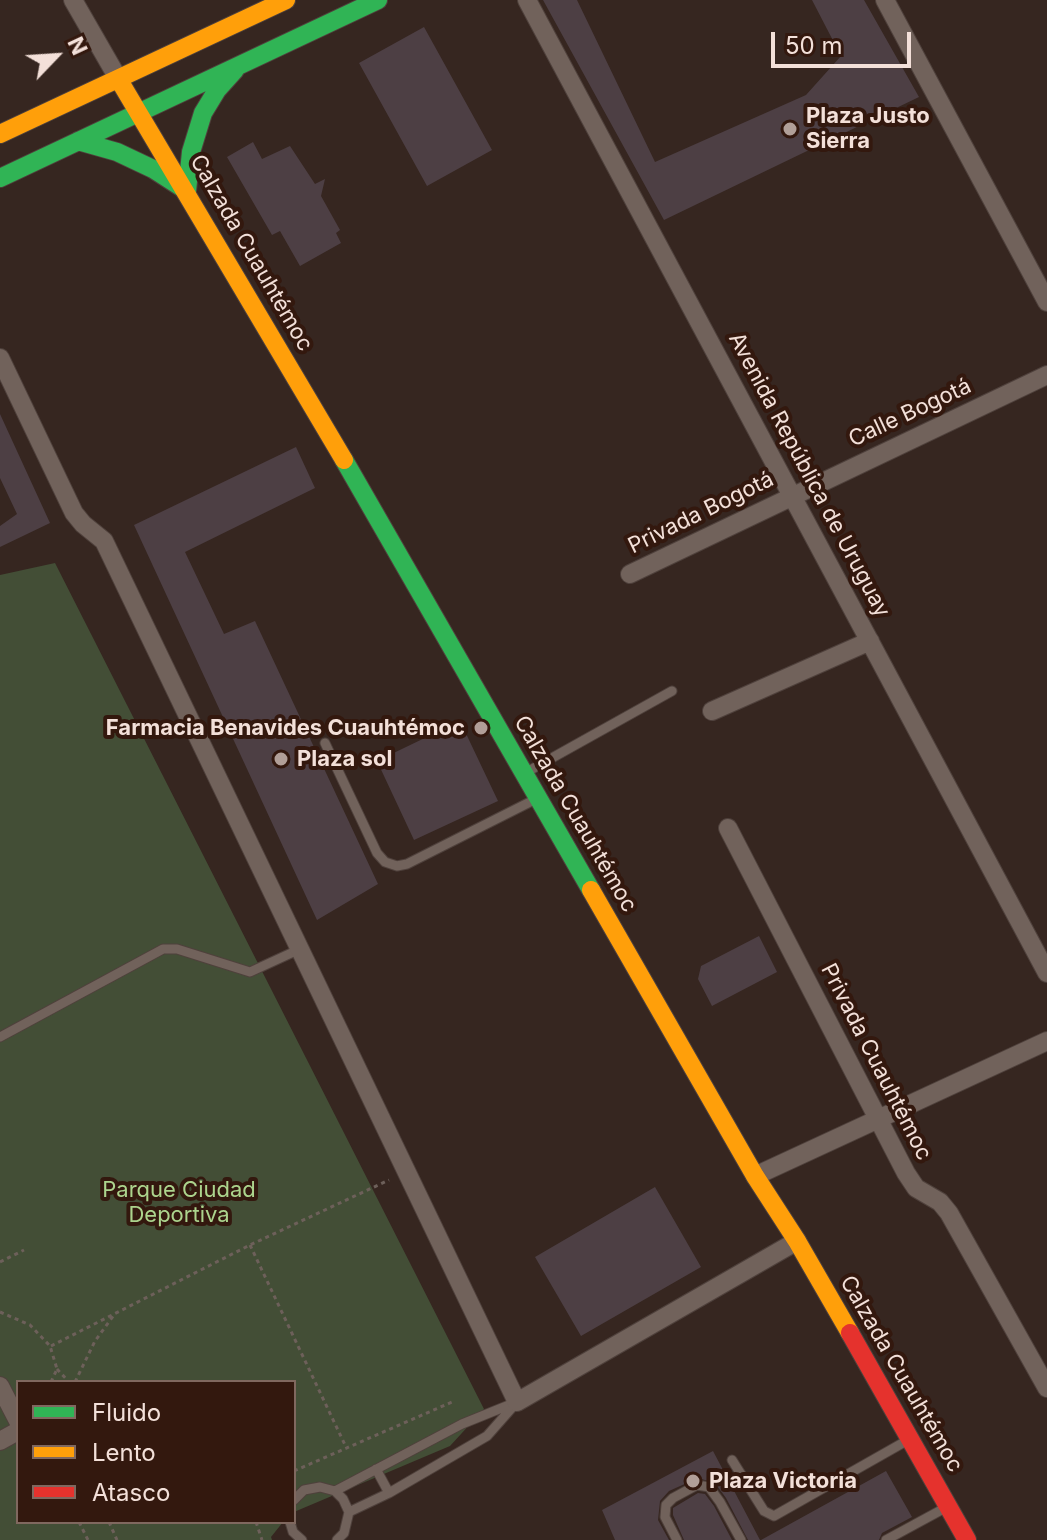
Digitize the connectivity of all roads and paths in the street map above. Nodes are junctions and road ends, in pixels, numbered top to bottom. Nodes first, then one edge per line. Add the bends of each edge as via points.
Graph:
1 (73, 0) edge
2 (286, 0) edge
3 (378, 0) edge
4 (527, 0) edge
5 (885, 0) edge
6 (241, 62) junction
7 (119, 80) junction
8 (140, 112) junction
9 (0, 134) edge
10 (78, 141) junction
11 (0, 178) edge
12 (187, 191) junction
13 (1047, 302) edge
14 (0, 358) edge
15 (1047, 375) edge
16 (793, 495) junction
17 (630, 574) dead end
18 (870, 641) junction
19 (672, 691) dead end
20 (712, 711) dead end
21 (325, 743) dead end
22 (524, 773) junction
23 (539, 798) junction
24 (728, 828) dead end
25 (300, 949) junction
26 (1047, 973) edge
27 (0, 1037) edge
28 (1047, 1041) edge
29 (878, 1119) junction
30 (407, 1172) junction
31 (755, 1176) junction
32 (797, 1241) junction
33 (250, 1245) junction
34 (24, 1250) dead end
35 (0, 1262) edge
36 (0, 1312) edge
37 (117, 1312) junction
38 (51, 1346) junction
39 (57, 1369) junction
40 (52, 1380) edge
41 (67, 1380) edge
42 (76, 1380) edge
43 (0, 1386) edge
44 (1047, 1388) edge
45 (452, 1402) dead end
46 (517, 1402) junction
47 (16, 1417) edge
48 (911, 1438) junction
49 (346, 1447) junction
50 (732, 1460) dead end
51 (376, 1469) junction
52 (296, 1470) edge
53 (335, 1491) junction
54 (389, 1493) junction
55 (296, 1498) edge
56 (948, 1506) junction
57 (349, 1512) junction
58 (291, 1524) edge
59 (302, 1540) edge
60 (337, 1540) edge
61 (677, 1540) edge
62 (741, 1540) edge
63 (886, 1540) edge
64 (967, 1540) edge

1 - 7 street
2 - 7 main road
3 - 6 main road
4 - 16 street, Avenida República de Uruguay
5 - 13 street
6 - 8 main road
6 - 12 main road via 203,113
7 - 8 main road, Calzada Cuauhtémoc
7 - 9 main road
8 - 10 main road
8 - 12 main road, Calzada Cuauhtémoc
10 - 11 main road
10 - 12 main road via 117,152
12 - 22 main road, Calzada Cuauhtémoc
14 - 25 street via 74,513 104,541
15 - 16 street, Calle Bogotá
16 - 17 street, Privada Bogotá
16 - 18 street, Avenida República de Uruguay
18 - 20 street
18 - 26 street, Avenida República de Uruguay
19 - 22 lane
21 - 23 lane via 377,853 397,866
22 - 23 main road, Calzada Cuauhtémoc
23 - 31 main road, Calzada Cuauhtémoc
24 - 29 street, Privada Cuauhtémoc
25 - 27 lane via 250,972 163,949
25 - 30 street
28 - 29 street
29 - 31 street
29 - 44 street, Privada Cuauhtémoc via 916,1188 949,1213
30 - 33 path
30 - 46 street
31 - 32 main road, Calzada Cuauhtémoc
32 - 46 street
32 - 48 main road, Calzada Cuauhtémoc
33 - 37 path
33 - 49 path
34 - 35 path
36 - 38 path via 30,1325
37 - 38 path
37 - 42 path
38 - 39 path
39 - 40 path
39 - 41 path
43 - 47 street
45 - 49 path
46 - 51 lane via 476,1417
46 - 54 lane via 487,1436
48 - 50 lane via 774,1516 764,1511
48 - 56 main road, Calzada Cuauhtémoc
49 - 52 path
51 - 53 lane
51 - 54 lane
53 - 55 lane via 320,1487
53 - 57 lane
54 - 57 lane
56 - 63 lane
56 - 64 main road, Calzada Cuauhtémoc
57 - 60 lane
58 - 59 lane
61 - 62 lane via 665,1517 666,1505 697,1485 709,1487

